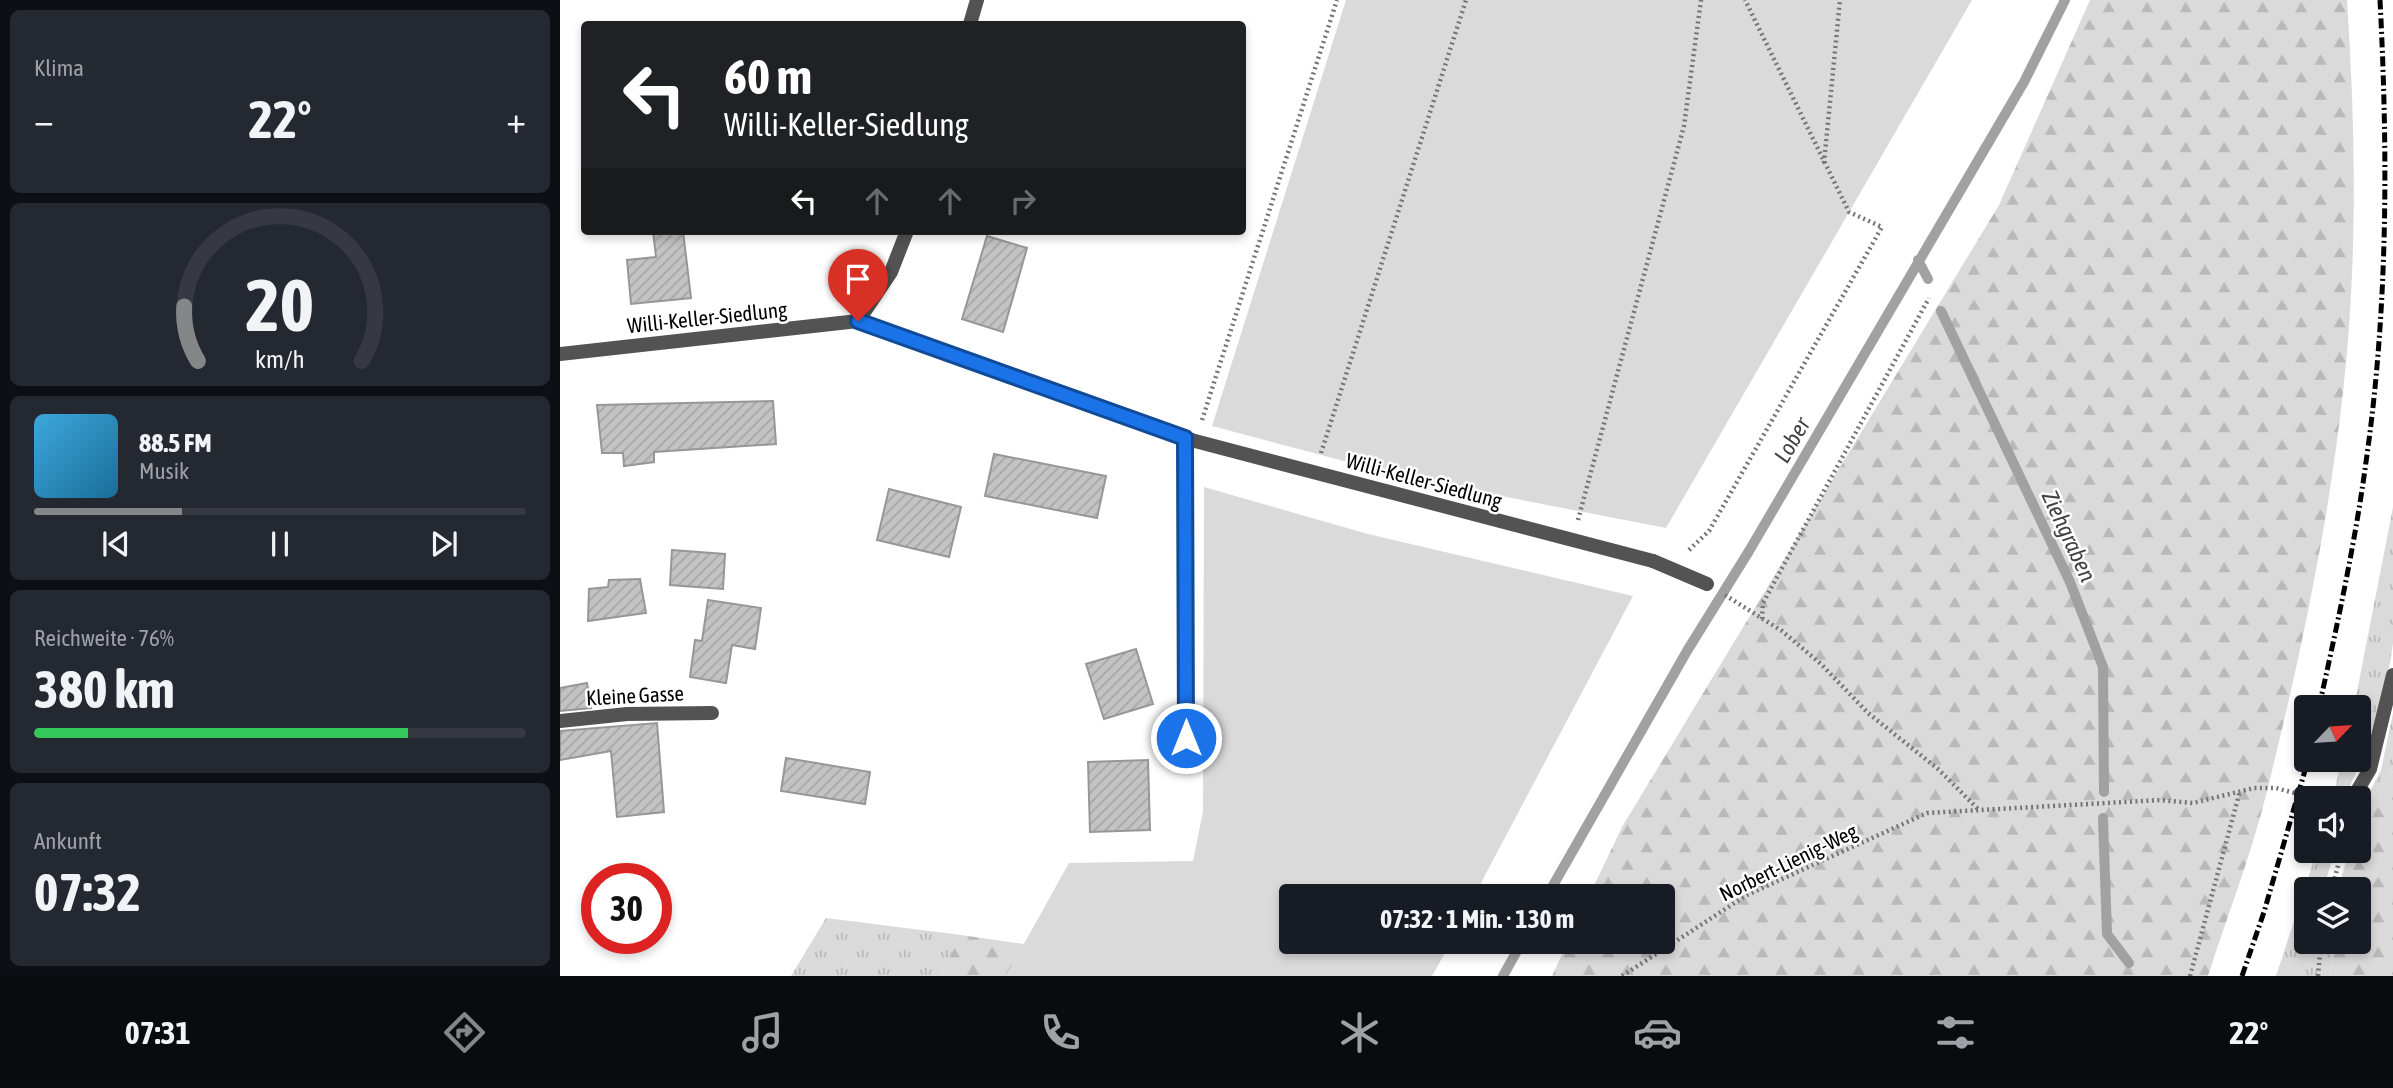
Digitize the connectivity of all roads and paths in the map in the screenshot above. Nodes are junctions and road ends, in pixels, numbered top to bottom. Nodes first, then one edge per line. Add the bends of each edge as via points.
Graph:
1 (977, 0) edge
2 (1337, 0) edge
3 (1466, 0) edge
4 (1700, 0) edge
5 (1745, 0) edge
6 (1840, 0) edge
7 (971, 21) edge
8 (1824, 163) junction
9 (905, 235) edge
10 (1929, 298) dead end
11 (858, 321) junction
12 (560, 354) edge
13 (1190, 440) junction
14 (1317, 473) junction
15 (1573, 541) junction
16 (1668, 567) junction
17 (1707, 584) joint
18 (1762, 619) junction
19 (2393, 675) edge
20 (712, 713) dead end
21 (560, 721) edge
22 (1186, 738) dead end
23 (2360, 786) edge
24 (2239, 791) junction
25 (2294, 793) edge
26 (1980, 810) junction
27 (2320, 954) edge
28 (1622, 976) edge
29 (2190, 976) edge
30 (2318, 976) edge

1 - 7 street
2 - 13 path
3 - 14 path
4 - 15 path via 1684,125
5 - 8 path
6 - 8 path
8 - 16 path via 1849,212 1882,227 1709,531
9 - 11 street via 891,272
10 - 18 path via 1763,603
11 - 12 street, Willi-Keller-Siedlung
11 - 13 street, Willi-Keller-Siedlung
13 - 14 street, Willi-Keller-Siedlung
13 - 22 street
14 - 15 street, Willi-Keller-Siedlung
15 - 16 street, Willi-Keller-Siedlung
16 - 17 street, Willi-Keller-Siedlung
17 - 18 path
18 - 26 path via 1821,664 1868,713
19 - 23 street via 2370,769
20 - 21 street, Kleine Gasse
24 - 25 path, Norbert-Lienig-Weg via 2276,788
24 - 26 path, Norbert-Lienig-Weg via 2193,803 2160,800
24 - 29 path
26 - 28 path, Norbert-Lienig-Weg via 1927,813 1747,895
27 - 30 path

